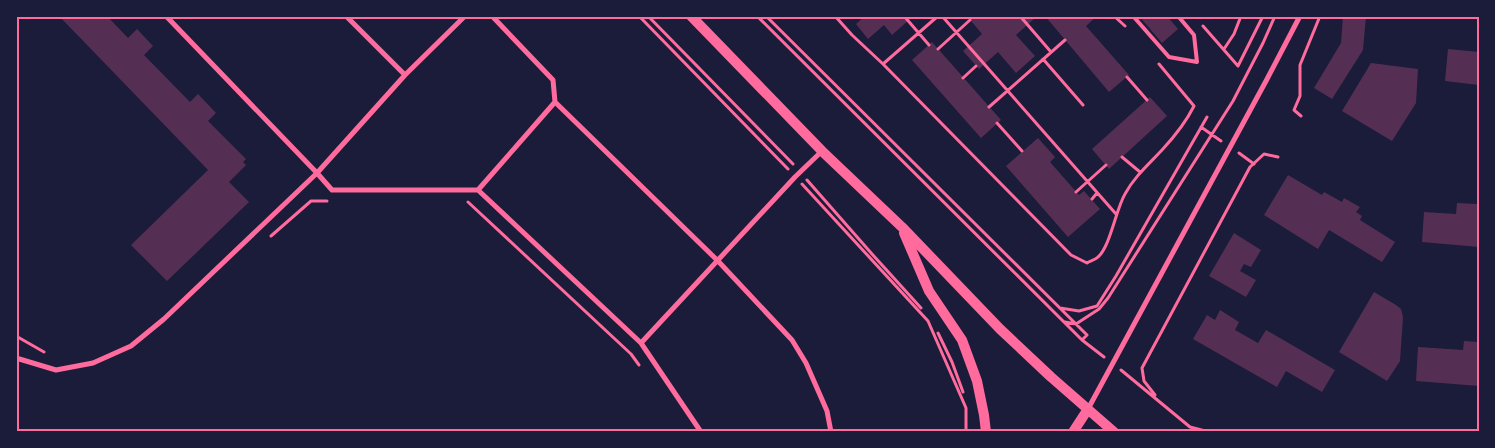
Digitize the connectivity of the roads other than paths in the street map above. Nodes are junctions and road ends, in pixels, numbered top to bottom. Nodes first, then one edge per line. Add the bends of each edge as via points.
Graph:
1 (166, 16) edge
2 (346, 16) edge
3 (465, 16) edge
4 (492, 16) edge
5 (691, 16) edge
6 (1133, 16) edge
7 (1178, 16) edge
8 (1300, 16) edge
9 (405, 75) junction
10 (555, 102) junction
11 (822, 151) junction
12 (317, 173) junction
13 (478, 190) junction
14 (902, 227) junction
15 (718, 261) junction
16 (642, 343) junction
17 (16, 358) edge
18 (1088, 409) junction
19 (701, 432) edge
20 (831, 432) edge
21 (986, 432) edge
22 (1073, 432) edge
23 (1114, 432) edge

1 - 12 street
2 - 9 street
3 - 9 street
4 - 10 street via 553,80
5 - 11 main road
6 - 7 lane via 1169,57 1197,62 1194,35
8 - 18 street
9 - 12 street
10 - 13 street
10 - 15 street
11 - 14 main road
11 - 15 street
12 - 13 street via 332,190
12 - 17 street via 164,319 131,346 92,363 56,370
13 - 16 street
14 - 18 main road via 1000,330
14 - 21 main road via 929,291 962,340 977,381
15 - 16 street
15 - 20 street via 792,340 824,404
16 - 19 street
18 - 22 main road
18 - 23 main road

